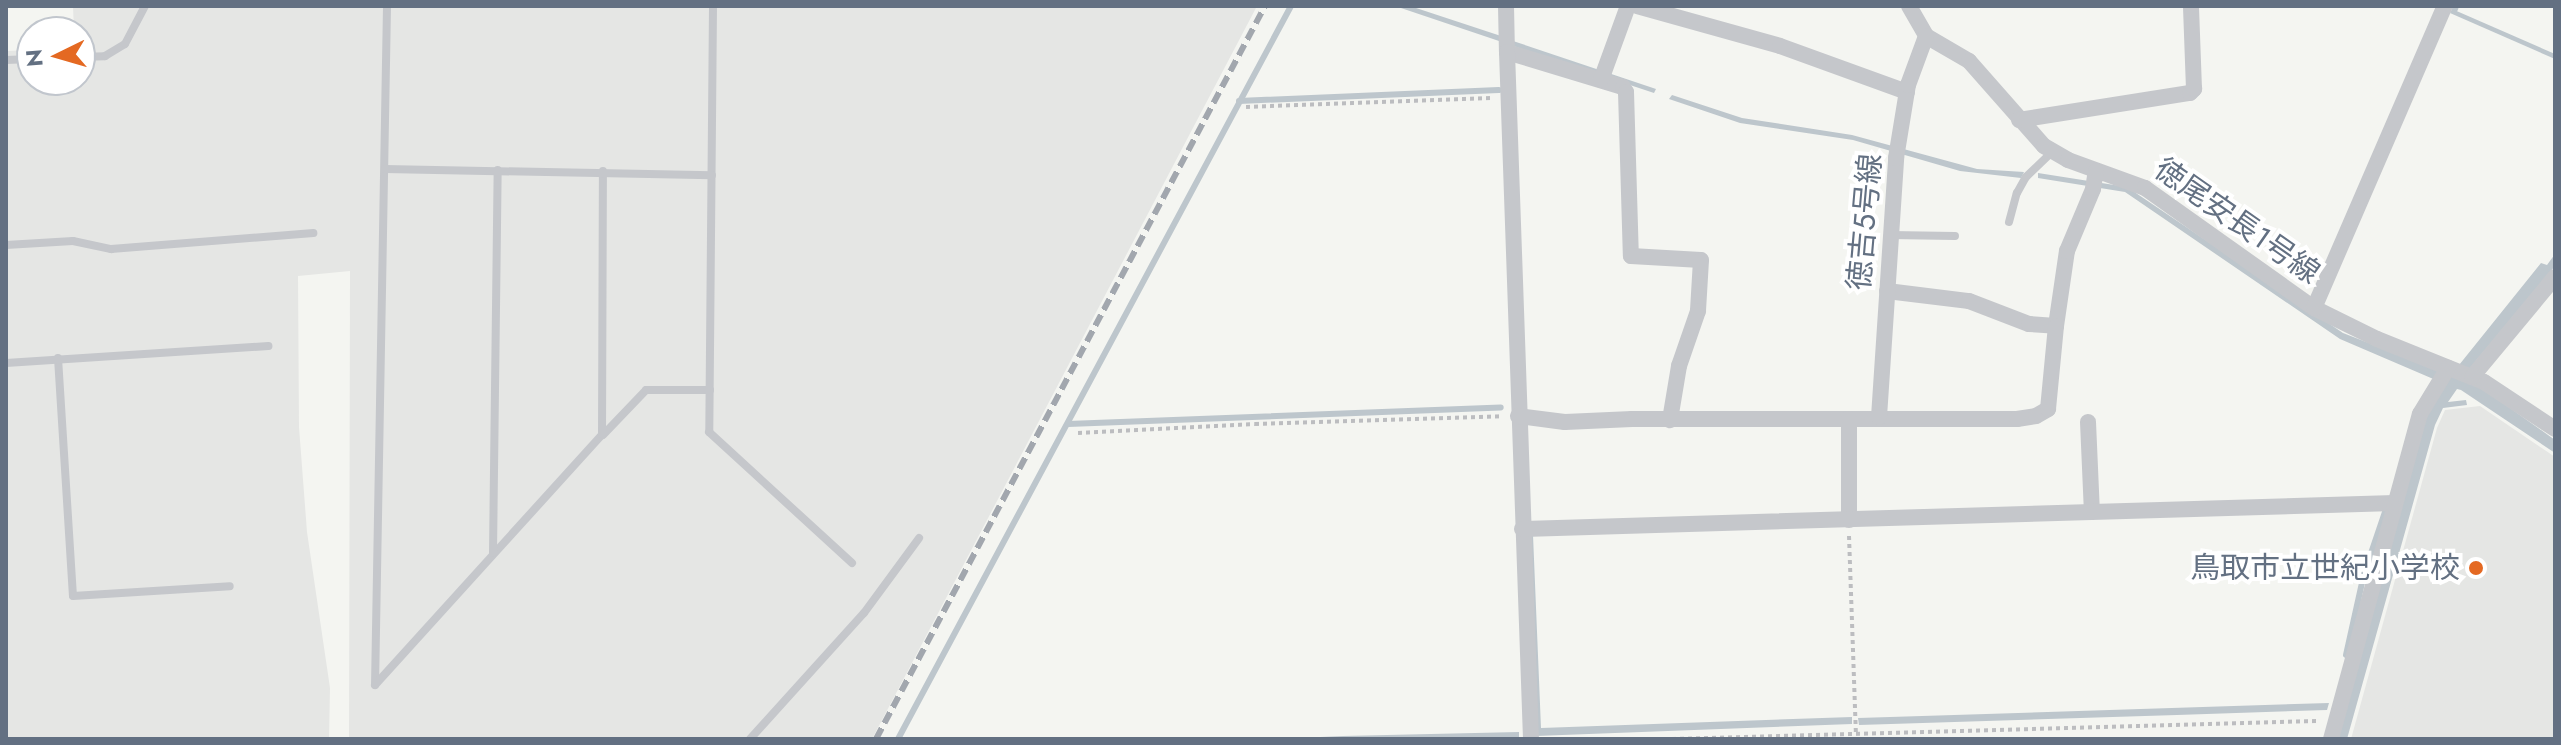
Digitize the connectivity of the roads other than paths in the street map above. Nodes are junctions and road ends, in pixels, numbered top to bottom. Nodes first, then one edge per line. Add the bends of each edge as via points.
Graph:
1 (145, 6) edge
2 (387, 6) edge
3 (713, 6) edge
4 (1506, 6) edge
5 (1628, 6) edge
6 (1637, 6) edge
7 (1909, 6) edge
8 (2191, 6) edge
9 (2445, 6) edge
10 (1926, 36) junction
11 (1507, 52) junction
12 (96, 56) edge
13 (1601, 80) junction
14 (1907, 92) junction
15 (2019, 120) junction
16 (2053, 151) junction
17 (385, 169) junction
18 (498, 170) junction
19 (603, 171) junction
20 (2096, 171) junction
21 (712, 175) junction
22 (2009, 222) dead end
23 (313, 233) dead end
24 (1890, 235) junction
25 (1955, 236) dead end
26 (6, 245) edge
27 (2555, 277) edge
28 (1887, 291) junction
29 (2314, 308) junction
30 (2056, 326) junction
31 (268, 346) dead end
32 (58, 358) junction
33 (6, 363) edge
34 (2448, 368) junction
35 (2472, 377) junction
36 (710, 390) junction
37 (1518, 416) junction
38 (1879, 417) junction
39 (1849, 419) junction
40 (1670, 420) junction
41 (2088, 422) dead end
42 (2555, 429) edge
43 (602, 435) junction
44 (2395, 503) junction
45 (2092, 512) junction
46 (1849, 520) junction
47 (1522, 529) junction
48 (919, 538) dead end
49 (493, 553) junction
50 (852, 563) dead end
51 (230, 586) dead end
52 (750, 739) edge
53 (1531, 739) edge
54 (2331, 739) edge

1 - 12 lane via 125,44
2 - 17 lane
3 - 21 lane
4 - 11 street
5 - 13 street
6 - 14 street via 1780,46
7 - 10 street
8 - 15 street via 2190,93
9 - 29 street
10 - 14 street, 徳吉5号線
10 - 15 street, 徳尾安長1号線 via 1969,61
11 - 13 street
11 - 37 street
13 - 40 street via 1623,87 1628,98 1631,256 1701,260 1698,311 1679,366
14 - 24 street, 徳吉5号線
15 - 16 street, 徳尾安長1号線
16 - 20 street, 徳尾安長1号線
16 - 22 lane via 2026,177
17 - 18 lane
17 - 49 lane via 375,685
18 - 19 lane
18 - 49 lane
19 - 21 lane
19 - 43 lane
20 - 29 street, 徳尾安長1号線 via 2145,188
20 - 30 street via 2067,251
21 - 36 lane
23 - 26 lane via 111,249 73,241
24 - 25 lane
24 - 28 street, 徳吉5号線
27 - 35 street
28 - 30 street via 1969,301 2029,324
28 - 38 street, 徳吉5号線
29 - 34 street, 徳尾安長1号線
30 - 38 street via 2044,413 1990,421
31 - 32 lane
32 - 33 lane
32 - 51 lane via 73,596
34 - 35 street, 徳尾安長1号線
34 - 44 street via 2420,414
35 - 42 street, 徳尾安長1号線
36 - 43 lane via 646,390
36 - 50 lane via 709,432
37 - 40 street via 1565,422
37 - 47 street
38 - 39 street
39 - 40 street
39 - 46 street
41 - 45 street
43 - 49 lane
44 - 45 street
44 - 54 street
45 - 46 street
46 - 47 street
47 - 53 street
48 - 52 lane via 864,613

